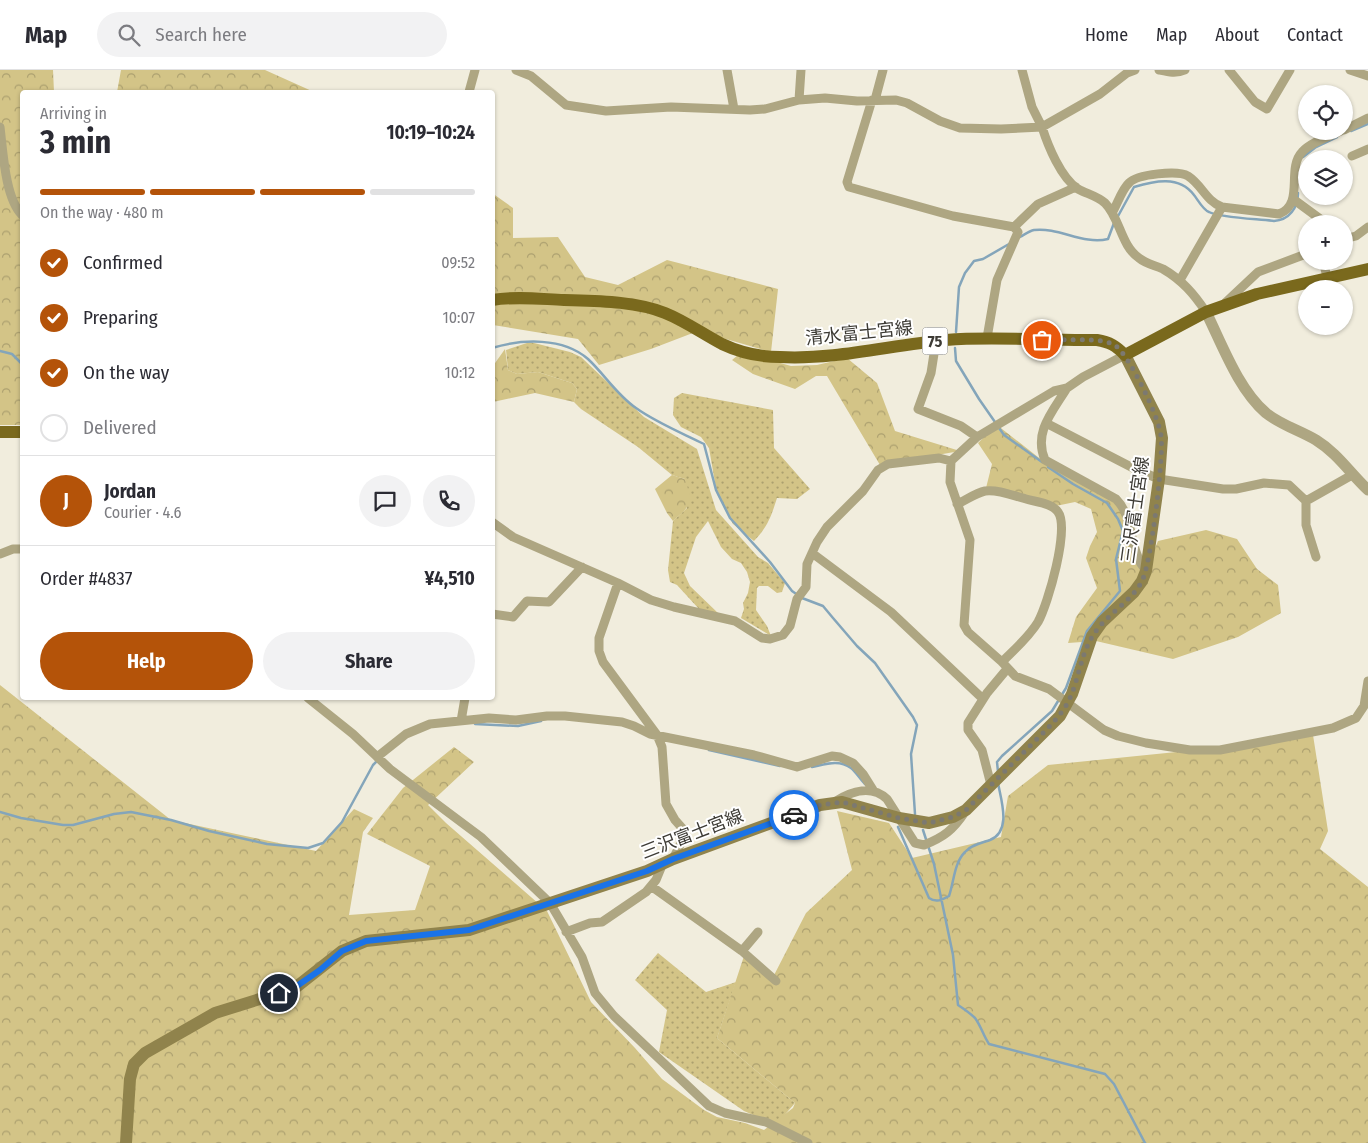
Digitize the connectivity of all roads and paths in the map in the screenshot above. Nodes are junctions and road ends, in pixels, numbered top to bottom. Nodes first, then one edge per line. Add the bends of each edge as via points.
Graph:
1 (475, 70) edge
2 (516, 70) edge
3 (727, 70) edge
4 (801, 70) edge
5 (883, 70) edge
6 (1022, 70) edge
7 (1135, 70) edge
8 (1159, 70) edge
9 (1185, 70) edge
10 (1229, 70) edge
11 (1290, 70) edge
12 (1350, 70) edge
13 (1368, 76) edge
14 (470, 90) edge
15 (799, 100) junction
16 (873, 100) junction
17 (734, 109) junction
18 (1368, 118) edge
19 (1353, 125) edge
20 (0, 127) edge
21 (1042, 127) junction
22 (1321, 140) edge
23 (1368, 149) edge
24 (1353, 156) edge
25 (1076, 187) junction
26 (1296, 201) junction
27 (1222, 207) junction
28 (20, 213) edge
29 (1112, 214) junction
30 (1315, 215) edge
31 (1014, 227) junction
32 (1368, 227) edge
33 (1353, 237) edge
34 (1298, 257) edge
35 (1368, 269) edge
36 (1180, 280) junction
37 (1326, 280) edge
38 (1298, 286) edge
39 (495, 300) edge
40 (1221, 307) junction
41 (1206, 312) junction
42 (987, 338) junction
43 (936, 341) junction
44 (1125, 355) junction
45 (1067, 388) junction
46 (1046, 423) junction
47 (0, 432) edge
48 (20, 432) edge
49 (977, 437) junction
50 (951, 461) junction
51 (1352, 475) junction
52 (1159, 479) junction
53 (1368, 490) edge
54 (1306, 501) junction
55 (957, 504) junction
56 (495, 524) edge
57 (20, 549) edge
58 (812, 553) junction
59 (0, 554) edge
60 (1316, 557) dead end
61 (582, 567) junction
62 (1146, 570) junction
63 (618, 583) junction
64 (495, 614) edge
65 (1005, 665) junction
66 (1368, 681) edge
67 (983, 699) junction
68 (310, 700) edge
69 (465, 700) edge
70 (1063, 700) junction
71 (1366, 707) edge
72 (462, 721) junction
73 (657, 736) junction
74 (380, 760) junction
75 (995, 781) junction
76 (874, 790) junction
77 (834, 802) junction
78 (966, 810) junction
79 (899, 818) junction
80 (668, 861) junction
81 (651, 886) junction
82 (550, 904) junction
83 (566, 932) junction
84 (758, 932) dead end
85 (742, 951) junction
86 (776, 981) dead end
87 (126, 1143) edge
88 (808, 1143) edge

1 - 14 street
2 - 17 street via 532,76 566,105 577,108 606,111 671,107
3 - 17 street
4 - 15 street
5 - 16 street
6 - 21 street via 1032,107
7 - 21 street
8 - 9 street via 1179,73
10 - 11 street via 1255,102 1267,109
12 - 13 street
15 - 16 street
15 - 17 street via 765,109
16 - 21 street via 907,103 960,128
16 - 31 street via 847,182 849,187 954,216
18 - 19 street
20 - 28 street via 9,183
21 - 25 street via 1056,160
22 - 26 street via 1302,152 1295,163
23 - 24 street
25 - 29 street via 1094,195
25 - 31 street via 1038,204
26 - 27 street via 1279,214
26 - 30 street
27 - 29 street via 1209,200 1194,181 1179,173 1142,176 1129,182
27 - 36 street
29 - 36 street via 1131,251 1139,259
31 - 42 street via 1018,232 997,280
32 - 33 street
34 - 40 street via 1258,272
35 - 37 main road
36 - 41 street
38 - 40 main road via 1257,294
39 - 43 main road, 清水富士宮線 / 75 via 512,297 594,301 655,309 724,345 781,358 862,353
40 - 41 main road
41 - 44 main road
41 - 51 street via 1240,379 1265,412 1328,449 1344,462
42 - 43 main road, 清水富士宮線 / 75
42 - 44 main road, 清水富士宮線 / 75 via 1097,340 1115,345
43 - 49 street via 931,373 918,409 962,426
44 - 45 street
44 - 52 main road, 三沢富士宮線 via 1159,422 1162,438
45 - 46 street
45 - 49 street via 1054,391
46 - 52 street
46 - 62 street via 1041,436 1045,460 1123,506 1138,558
47 - 48 main road
49 - 50 street
50 - 55 street via 950,482
50 - 58 street via 939,458 888,464 878,470 863,491 827,527
51 - 53 street
51 - 54 street
52 - 54 street via 1223,490 1264,482 1289,485
52 - 62 main road, 三沢富士宮線
54 - 60 street via 1306,524
55 - 65 street via 970,540 964,625
55 - 65 street via 985,491 998,492 1046,504 1057,510 1061,518 1060,553 1043,610 1038,622
56 - 61 street via 513,537
57 - 59 street
58 - 63 street via 806,587 797,599 790,626 783,635 770,640 735,621 651,600
58 - 67 street via 891,612
61 - 63 street
61 - 64 street via 549,602 527,601 513,617
62 - 70 main road, 三沢富士宮線 via 1134,592 1092,636
63 - 73 street via 599,638 599,651
65 - 67 street
65 - 70 street via 1015,676 1044,687
66 - 71 street
67 - 75 street via 968,723 968,730 982,750
68 - 74 street
69 - 72 street
70 - 71 street via 1104,730 1118,736 1190,750 1220,750 1333,728 1356,718
70 - 75 main road, 三沢富士宮線 via 1060,716
72 - 73 street via 565,716 622,722
72 - 74 street via 417,728 399,739
73 - 76 street via 797,767 832,756 840,757 852,763
73 - 80 street via 662,747 666,804 683,829 683,839
74 - 82 street via 480,837
75 - 78 main road, 三沢富士宮線
76 - 77 street via 856,792
76 - 79 street via 887,799
77 - 79 main road, 三沢富士宮線
77 - 80 main road, 三沢富士宮線
78 - 79 main road, 三沢富士宮線 via 929,823
78 - 79 street via 948,833 924,845 915,843
80 - 81 street
80 - 82 main road, 三沢富士宮線
81 - 83 street via 602,922
81 - 85 street
82 - 83 street
82 - 87 main road, 三沢富士宮線 via 469,930 366,941 342,951 294,988 215,1013 160,1044 134,1064
83 - 88 street via 582,957 595,993 614,1016 709,1106 766,1122
84 - 85 street
85 - 86 street

